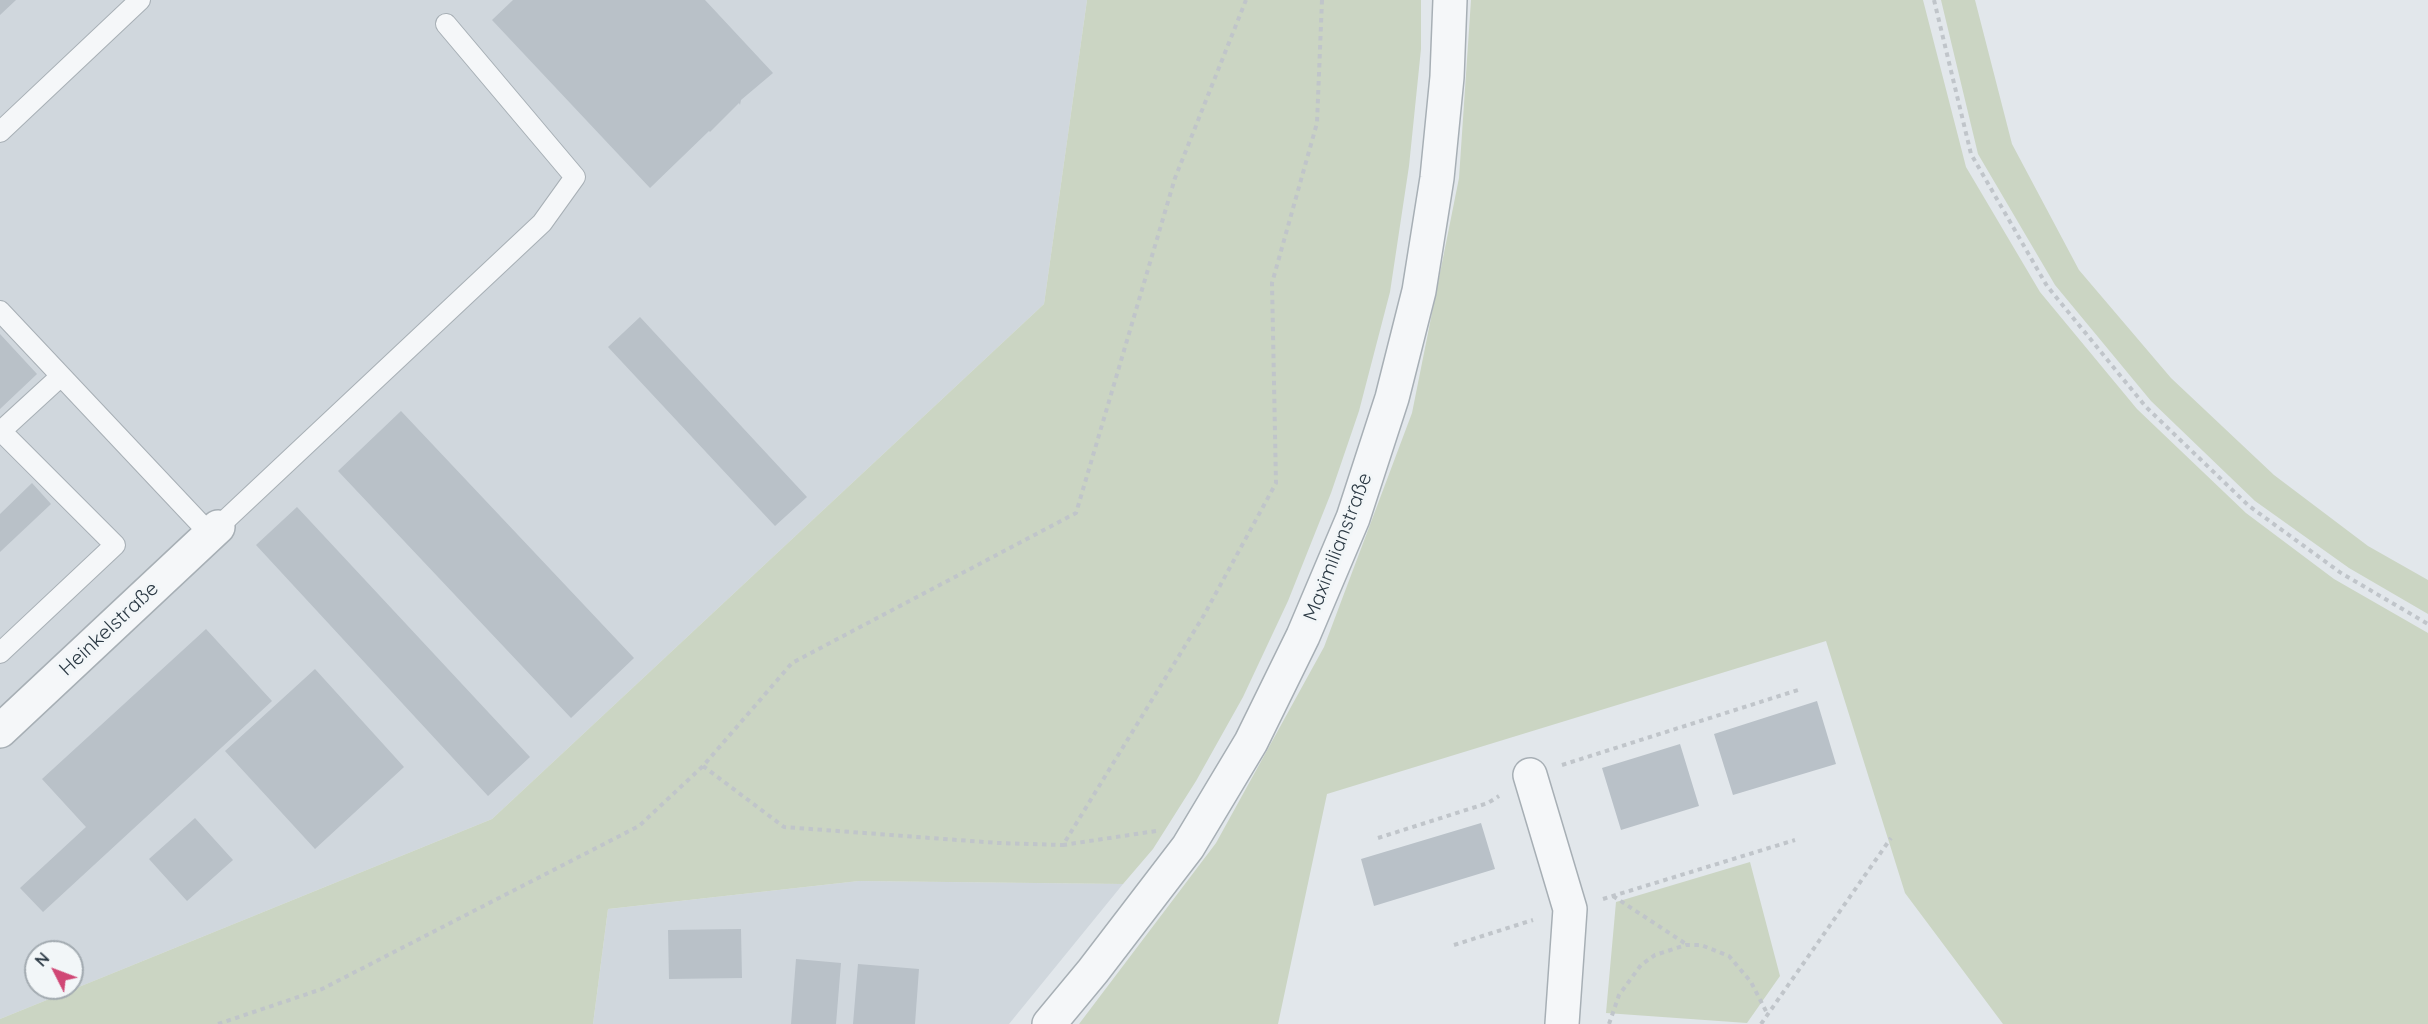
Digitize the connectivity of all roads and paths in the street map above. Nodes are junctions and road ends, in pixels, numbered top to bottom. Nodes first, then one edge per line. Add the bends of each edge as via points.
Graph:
1 (140, 0) edge
2 (1246, 0) edge
3 (1322, 0) edge
4 (1450, 0) edge
5 (1934, 0) edge
6 (446, 24) dead end
7 (0, 132) edge
8 (0, 311) edge
9 (61, 376) junction
10 (1, 432) edge
11 (214, 531) junction
12 (2428, 624) edge
13 (0, 653) edge
14 (1798, 690) dead end
15 (0, 731) edge
16 (703, 766) junction
17 (1530, 775) junction
18 (1202, 824) junction
19 (1378, 837) dead end
20 (1890, 838) dead end
21 (1795, 840) dead end
22 (1063, 845) junction
23 (1613, 896) junction
24 (1570, 909) junction
25 (1454, 945) dead end
26 (1686, 945) junction
27 (1768, 1015) junction
28 (218, 1024) edge
29 (1049, 1024) edge
30 (1562, 1024) edge
31 (1609, 1024) edge
32 (1761, 1024) edge

1 - 7 lane
2 - 16 path via 1174,178 1076,513 792,663
3 - 22 path via 1317,123 1272,283 1276,483 1204,615
4 - 18 street, Maximilianstraße via 1437,178 1419,291 1392,398 1353,518 1303,636 1251,742
5 - 12 path via 1971,154 2047,286 2146,407 2249,506 2342,573
6 - 11 lane via 575,177 542,223
8 - 9 lane
9 - 10 lane
9 - 11 lane
10 - 13 lane via 114,546
11 - 15 street, Heinkelstraße
14 - 17 path
16 - 22 path via 784,827
16 - 28 path via 639,826 322,989
17 - 19 path via 1488,803
17 - 24 street
18 - 22 path
18 - 29 street, Maximilianstraße via 1094,971
20 - 27 path
21 - 23 path
23 - 24 path
23 - 26 path
24 - 25 path
24 - 30 street
26 - 27 path via 1701,945 1729,956 1751,982
26 - 31 path via 1641,965 1619,995
27 - 32 path

